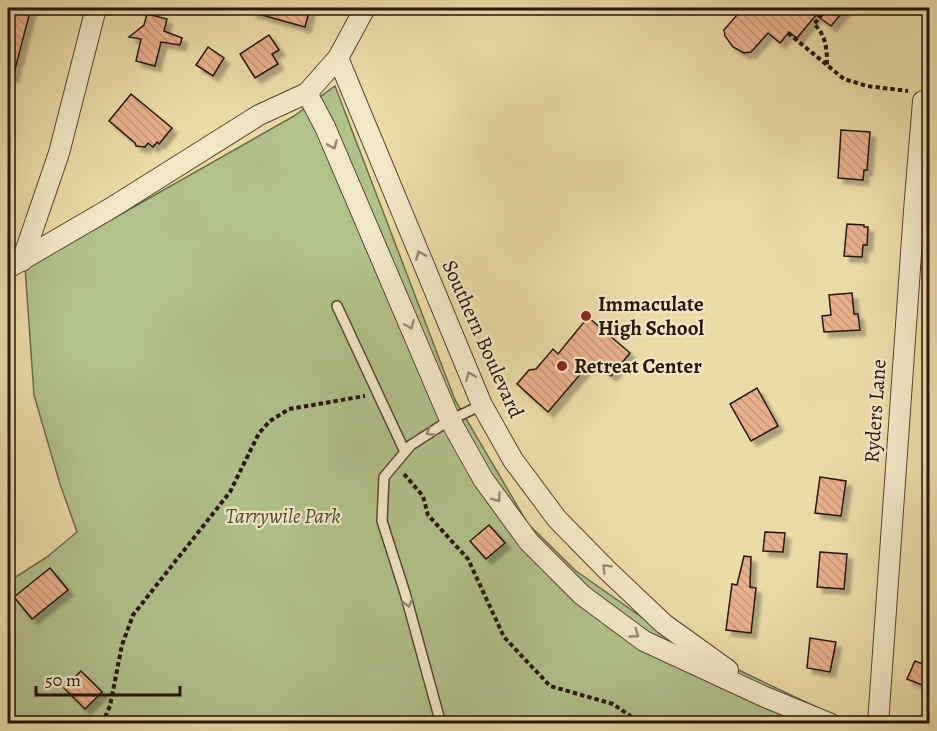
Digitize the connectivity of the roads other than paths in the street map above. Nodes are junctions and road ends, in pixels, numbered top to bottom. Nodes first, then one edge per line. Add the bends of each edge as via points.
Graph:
1 (96, 8) edge
2 (365, 8) edge
3 (338, 58) junction
4 (307, 93) junction
5 (918, 96) road end
6 (15, 265) edge
7 (337, 306) dead end
8 (482, 405) junction
9 (450, 420) junction
10 (405, 452) junction
11 (765, 697) junction
12 (441, 723) edge
13 (831, 723) edge
14 (878, 723) edge

1 - 6 street via 58,153
2 - 3 street
3 - 4 street
8 -> 3 street, Southern Boulevard
4 - 6 street via 259,115
4 -> 9 street, Southern Boulevard
5 - 14 street, Ryders Lane
7 - 10 lane
8 - 9 lane
11 -> 8 street, Southern Boulevard via 664,624 556,519 513,460
9 -> 10 lane
9 -> 11 street, Southern Boulevard via 483,479 530,542 582,595 644,641
10 -> 12 lane via 384,477 382,520
11 - 13 street, Southern Boulevard

